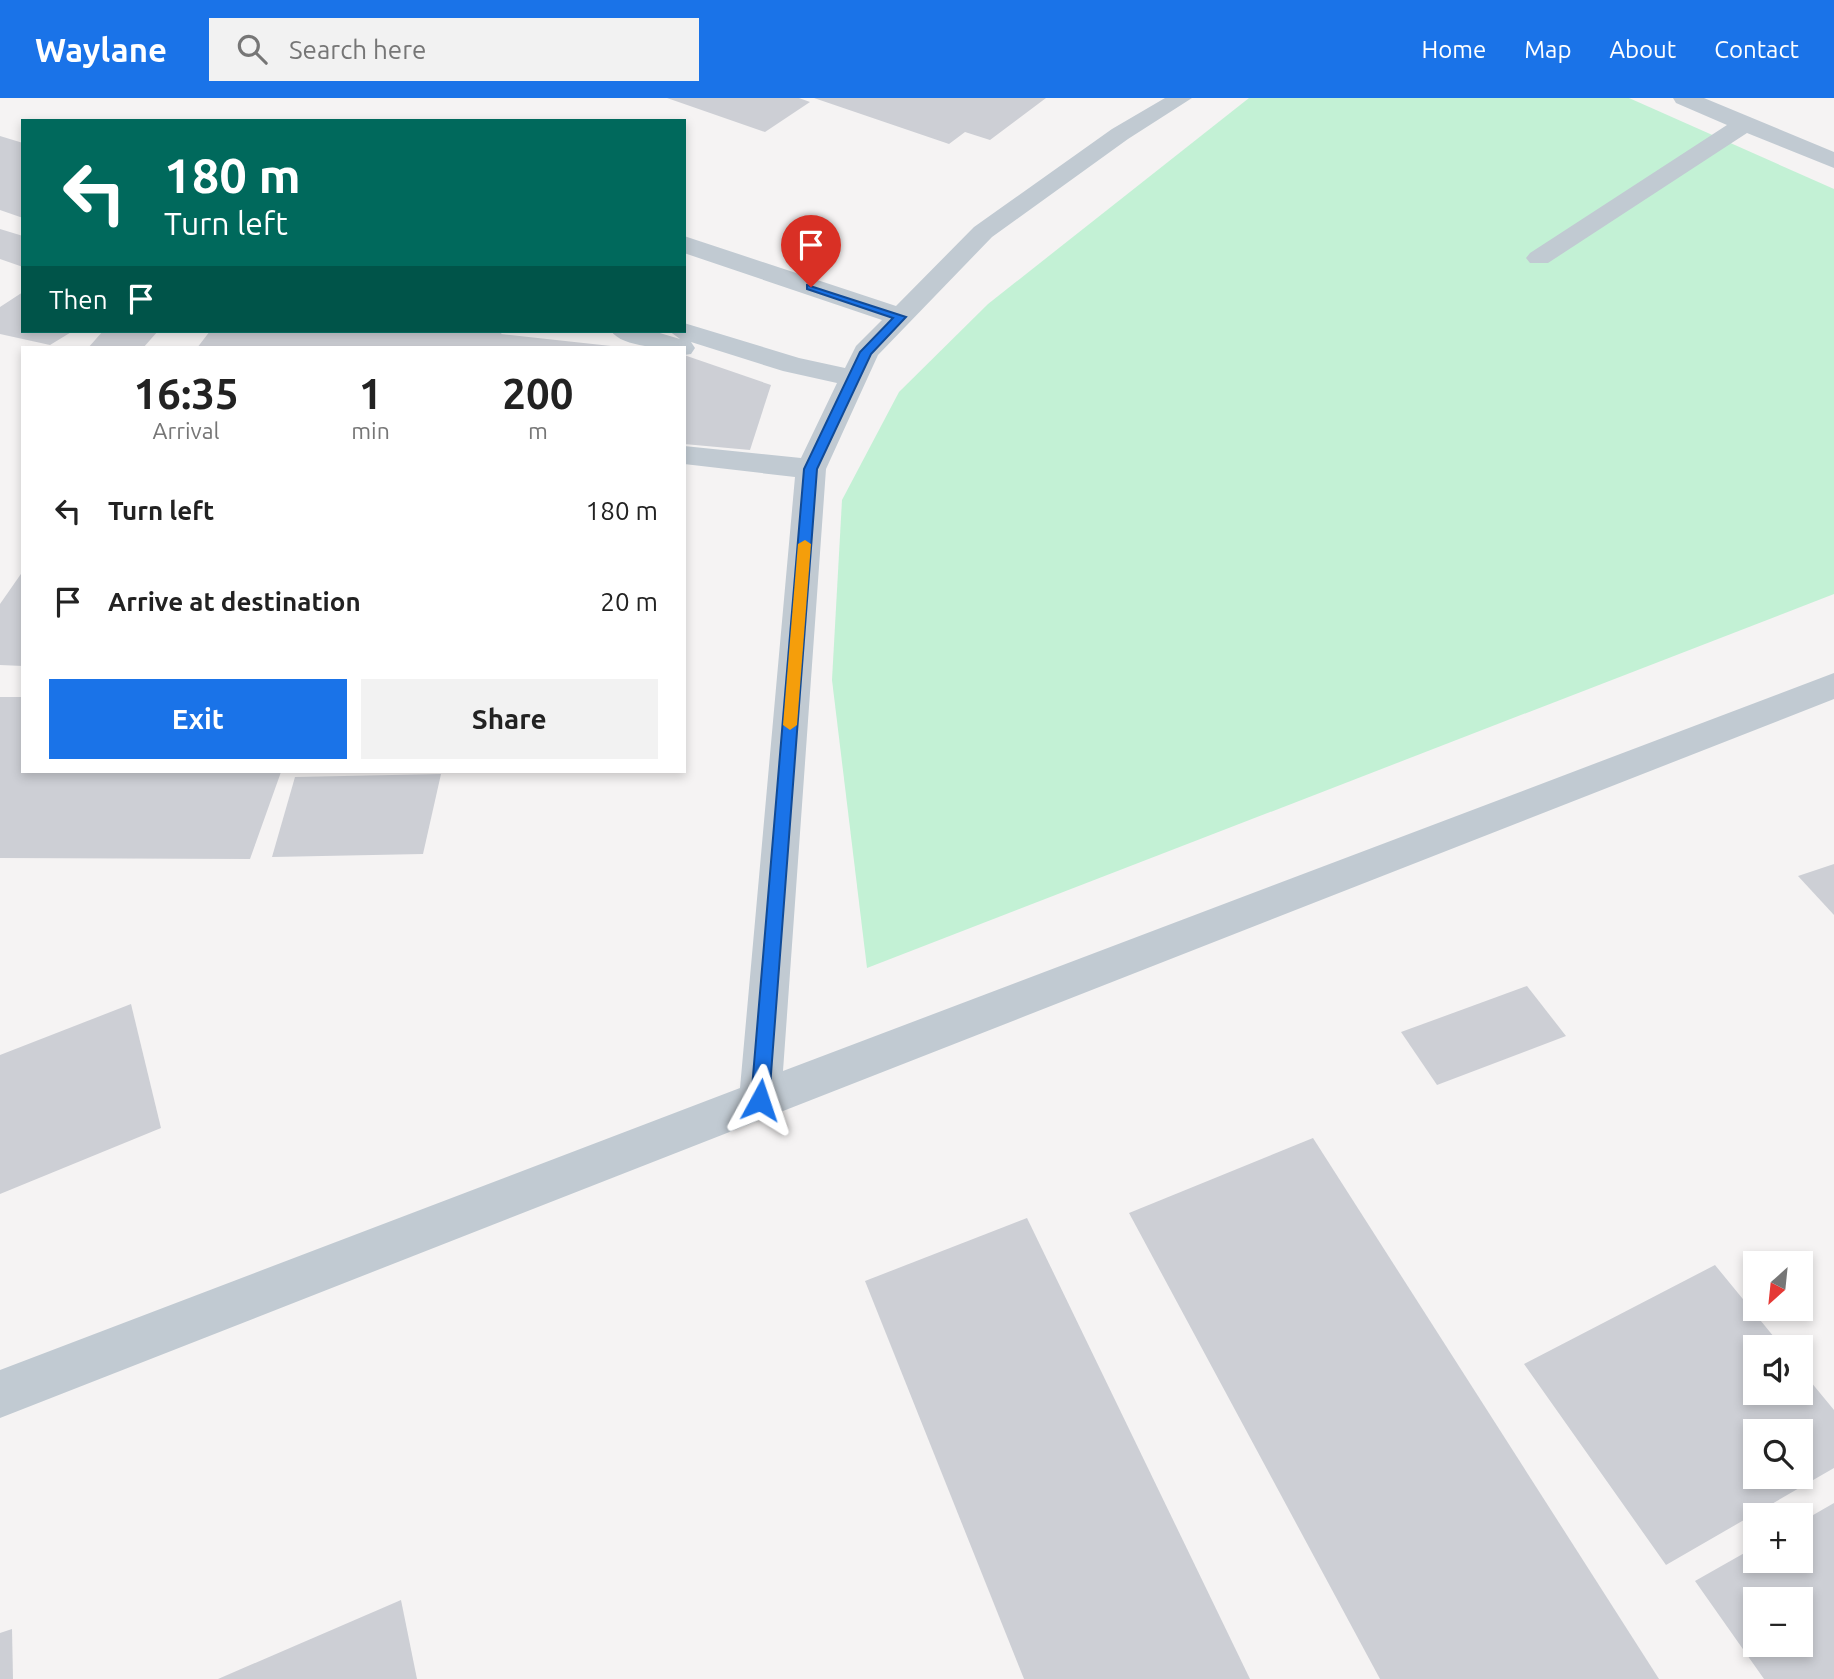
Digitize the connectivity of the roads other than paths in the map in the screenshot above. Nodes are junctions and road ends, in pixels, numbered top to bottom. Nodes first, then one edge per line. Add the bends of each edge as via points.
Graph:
1 (1181, 98) edge
2 (1684, 98) edge
3 (1744, 124) junction
4 (1834, 162) edge
5 (686, 245) edge
6 (1539, 258) dead end
7 (901, 317) junction
8 (686, 332) edge
9 (631, 333) edge
10 (673, 346) edge
11 (686, 350) edge
12 (848, 390) junction
13 (686, 454) edge
14 (811, 469) junction
15 (1834, 685) edge
16 (760, 1100) junction
17 (0, 1394) edge

1 - 7 street via 1120,134 983,232
2 - 3 street
3 - 4 street
3 - 6 street
5 - 7 street
7 - 12 street via 866,352
8 - 12 street via 793,365
9 - 10 street
11 - 12 street via 779,379
12 - 14 street
13 - 14 street
14 - 16 street
15 - 16 street
16 - 17 street

